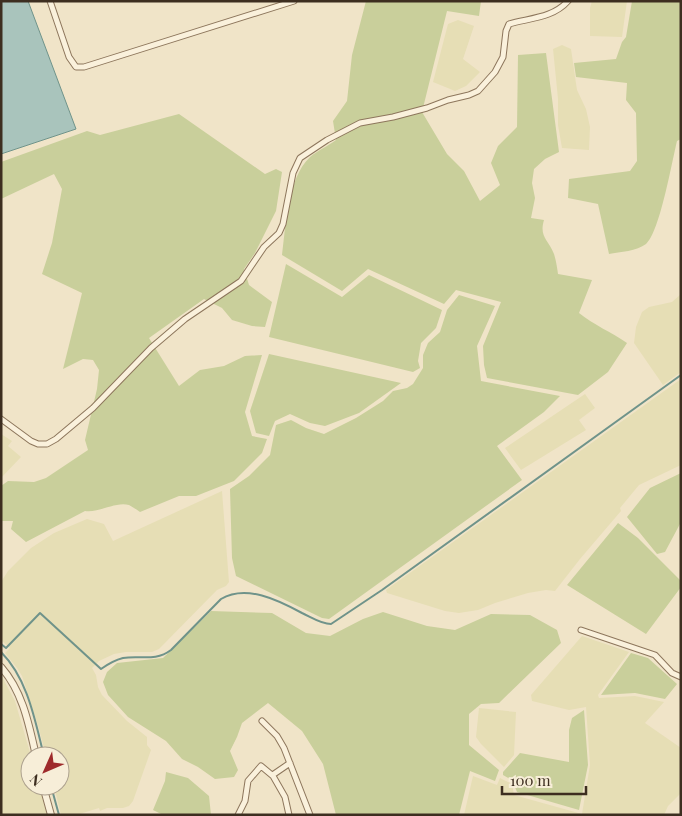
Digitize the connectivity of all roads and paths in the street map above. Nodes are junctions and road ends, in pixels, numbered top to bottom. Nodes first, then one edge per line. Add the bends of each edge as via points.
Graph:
1 (50, 1) edge
2 (294, 1) edge
3 (568, 1) edge
4 (1, 419) edge
5 (581, 630) dead end
6 (1, 668) edge
7 (681, 678) edge
8 (262, 721) dead end
9 (34, 746) edge
10 (290, 763) junction
11 (273, 776) junction
12 (46, 796) edge
13 (51, 815) edge
14 (238, 815) edge
15 (289, 815) edge
16 (310, 815) edge

1 - 2 street via 69,57 76,68
3 - 4 street via 553,14 509,24 503,57 478,91 427,108 360,123 300,158 293,173 279,233 264,247 241,281 151,348 93,408 56,439 38,444
5 - 7 street via 655,656
6 - 9 street via 22,700
8 - 10 street via 281,742
10 - 11 street
10 - 16 street
11 - 14 street via 259,764 248,781 245,801
11 - 15 street via 285,797
12 - 13 street

